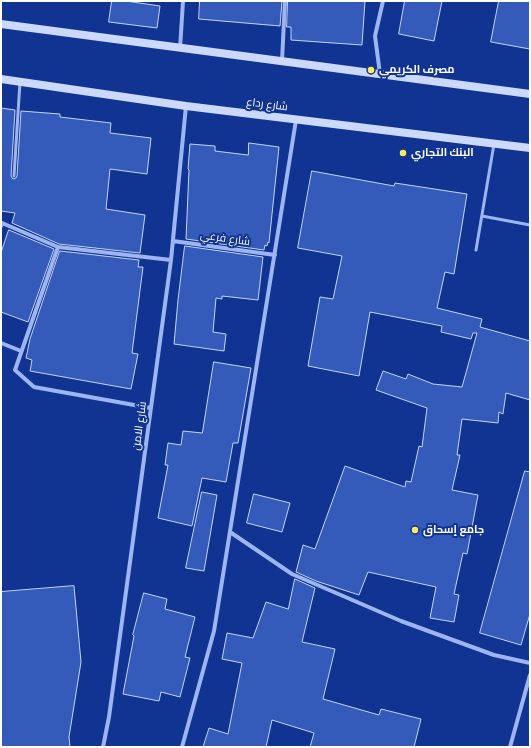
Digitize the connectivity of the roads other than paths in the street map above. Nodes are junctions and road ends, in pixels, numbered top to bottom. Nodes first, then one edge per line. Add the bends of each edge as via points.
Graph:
1 (183, 1) edge
2 (284, 1) edge
3 (383, 1) edge
4 (1, 24) edge
5 (180, 48) junction
6 (282, 62) junction
7 (380, 74) junction
8 (1, 79) edge
9 (20, 82) junction
10 (530, 94) edge
11 (186, 106) junction
12 (296, 120) junction
13 (494, 144) junction
14 (530, 148) edge
15 (14, 176) dead end
16 (482, 216) junction
17 (1, 224) edge
18 (530, 225) edge
19 (173, 241) junction
20 (58, 247) junction
21 (476, 250) dead end
22 (275, 254) junction
23 (171, 260) junction
24 (1, 343) edge
25 (21, 351) junction
26 (151, 408) junction
27 (230, 532) junction
28 (530, 663) edge
29 (530, 675) edge
30 (103, 747) edge
31 (182, 747) edge
32 (510, 747) edge

1 - 5 street
2 - 6 street
3 - 7 street via 375,36
4 - 5 main road
5 - 6 main road
6 - 7 main road
7 - 10 main road
8 - 9 main road, شارع رداع
9 - 11 main road, شارع رداع
9 - 15 lane
11 - 12 main road, شارع رداع
11 - 19 street, شارع الامن
12 - 13 main road, شارع رداع
12 - 22 street
13 - 14 main road, شارع رداع
13 - 16 lane
16 - 18 lane
16 - 21 lane
17 - 20 street
19 - 22 street, شارع فرعي
19 - 23 street, شارع الامن
20 - 23 street
20 - 25 street
22 - 27 street
23 - 26 street, شارع الامن
24 - 25 street
25 - 26 street via 15,370 34,387
26 - 30 street, شارع الامن
27 - 28 street via 292,574 401,621 494,655
27 - 31 street via 214,631
29 - 32 street

